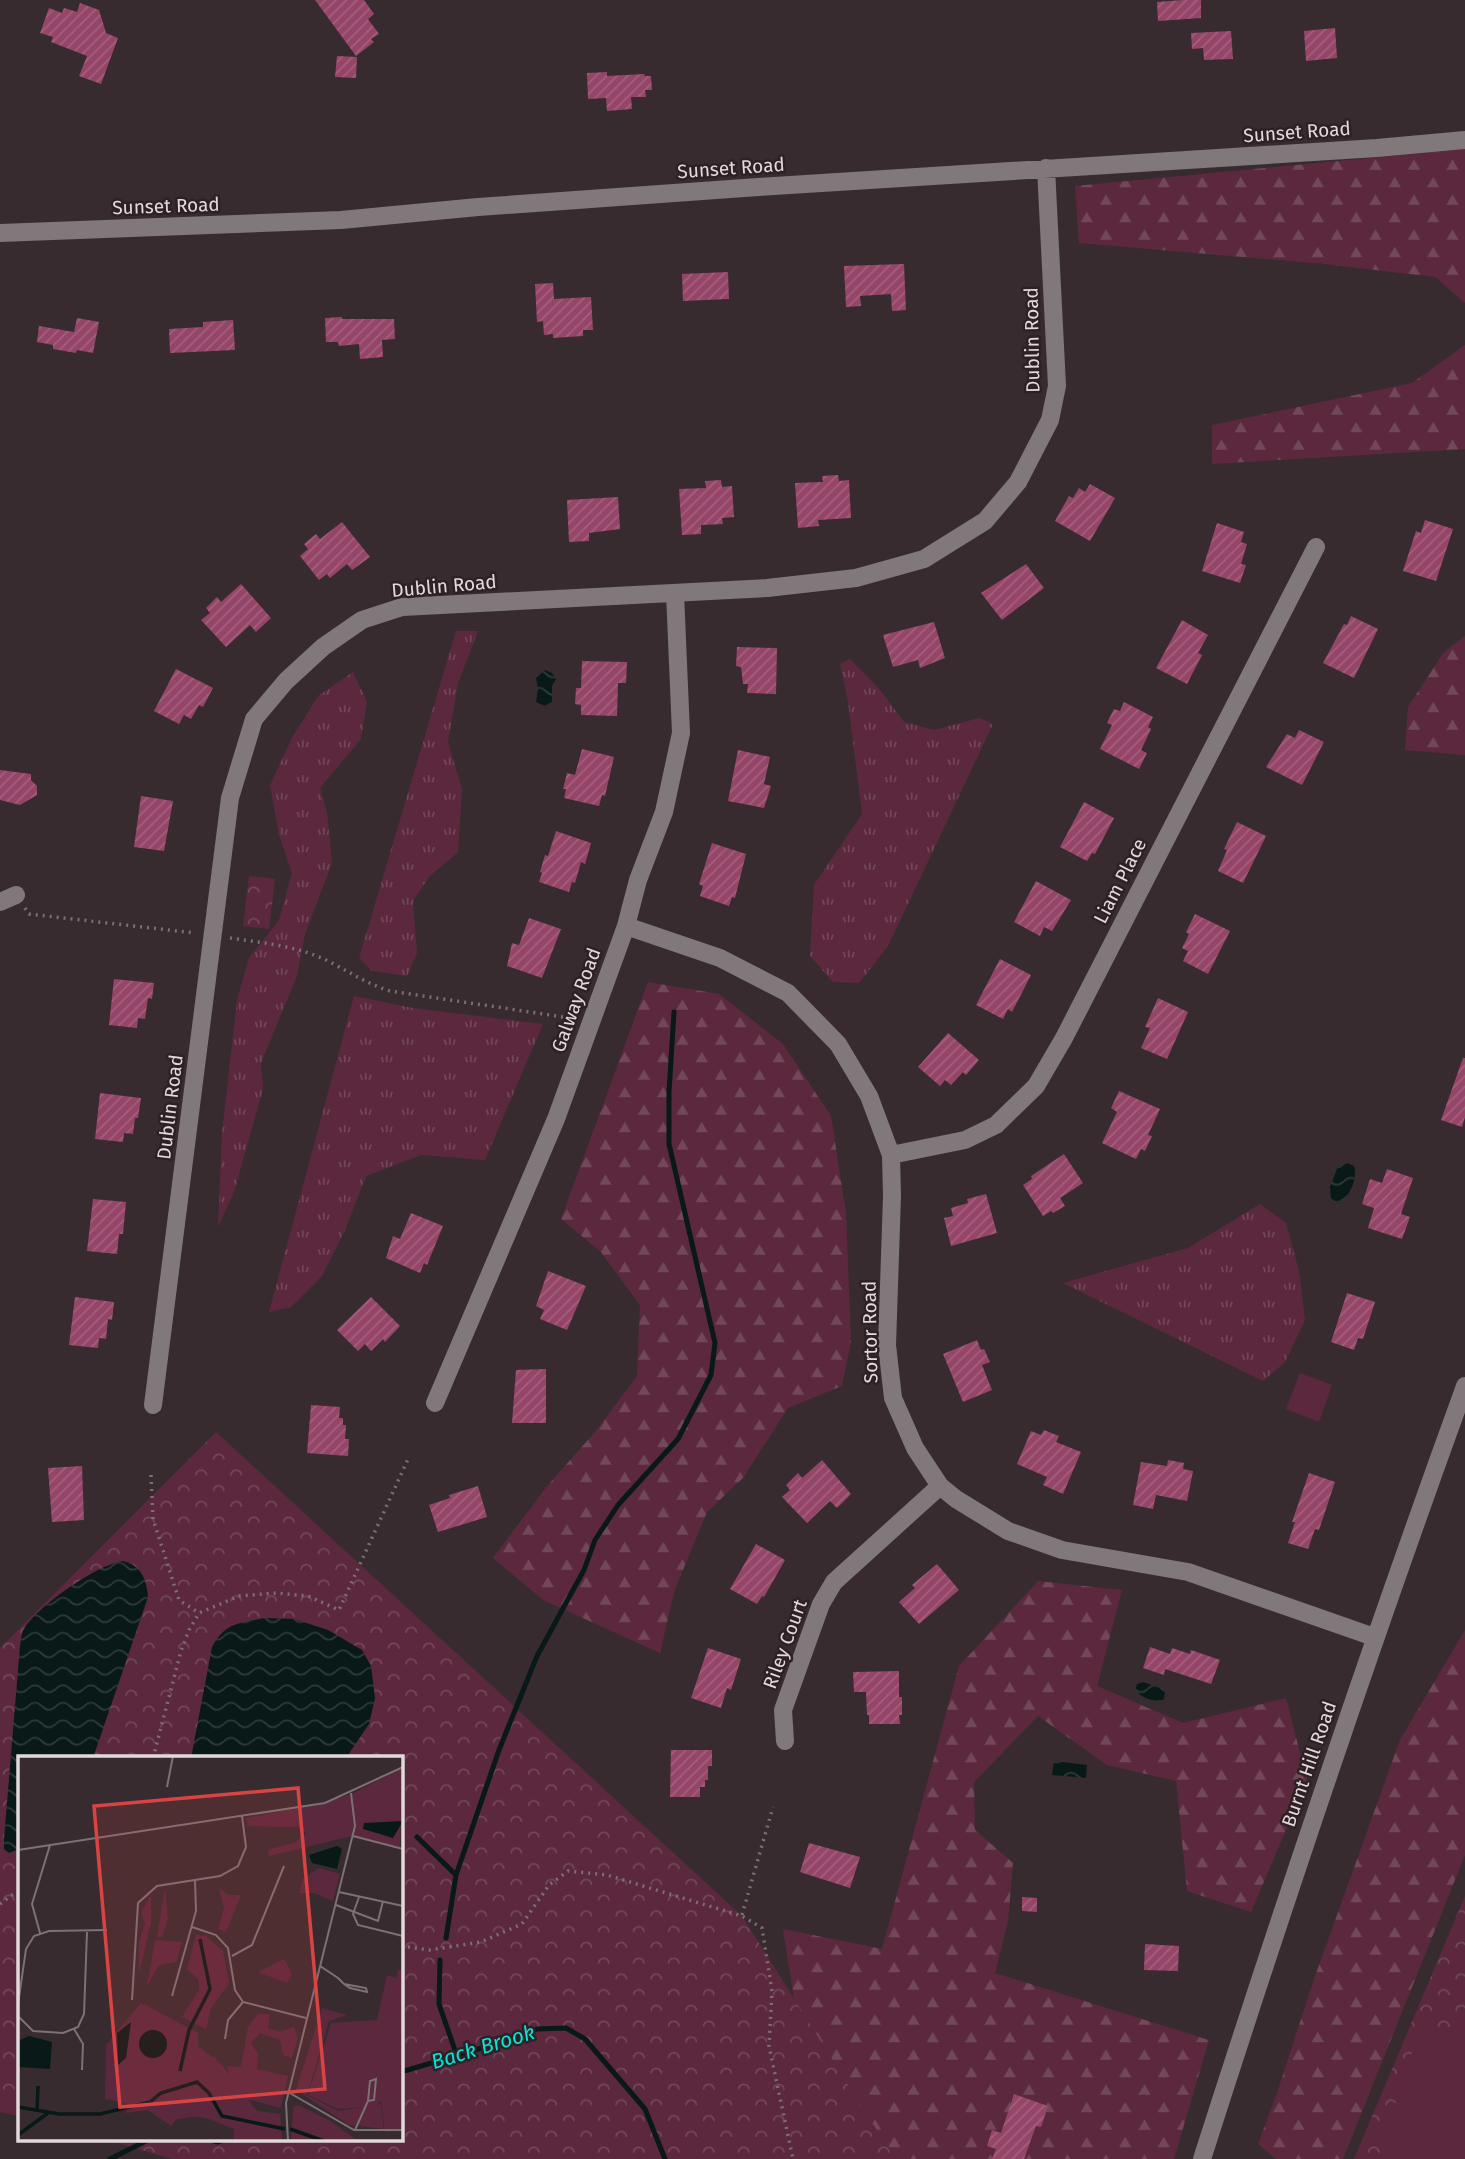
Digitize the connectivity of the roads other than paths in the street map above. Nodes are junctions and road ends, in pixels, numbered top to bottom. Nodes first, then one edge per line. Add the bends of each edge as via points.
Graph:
1 (1465, 140) edge
2 (1046, 168) junction
3 (0, 233) edge
4 (1316, 547) dead end
5 (675, 593) junction
6 (625, 926) junction
7 (891, 1155) junction
8 (1465, 1386) edge
9 (435, 1403) dead end
10 (153, 1405) dead end
11 (940, 1486) junction
12 (1374, 1637) junction
13 (785, 1741) dead end
14 (1208, 2157) edge

1 - 2 street, Sunset Road
2 - 3 street, Sunset Road via 341,220
2 - 5 street, Dublin Road via 1057,386 1050,420 1017,482 985,521 924,559 856,578
4 - 7 street, Liam Place via 1037,1086 996,1125 965,1140
5 - 6 street, Galway Road via 681,733 664,812
5 - 10 street, Dublin Road via 402,607 362,620 323,647 254,719 230,798
6 - 7 street, Sortor Road via 720,958 788,993 838,1044 869,1096
6 - 9 street, Galway Road via 556,1119
7 - 11 street, Sortor Road via 887,1345 893,1398 915,1448
8 - 12 street, Burnt Hill Road
11 - 12 street, Sortor Road via 1008,1531 1062,1550 1188,1572
11 - 13 street, Riley Court via 834,1581 821,1604 783,1710
12 - 14 street, Burnt Hill Road

